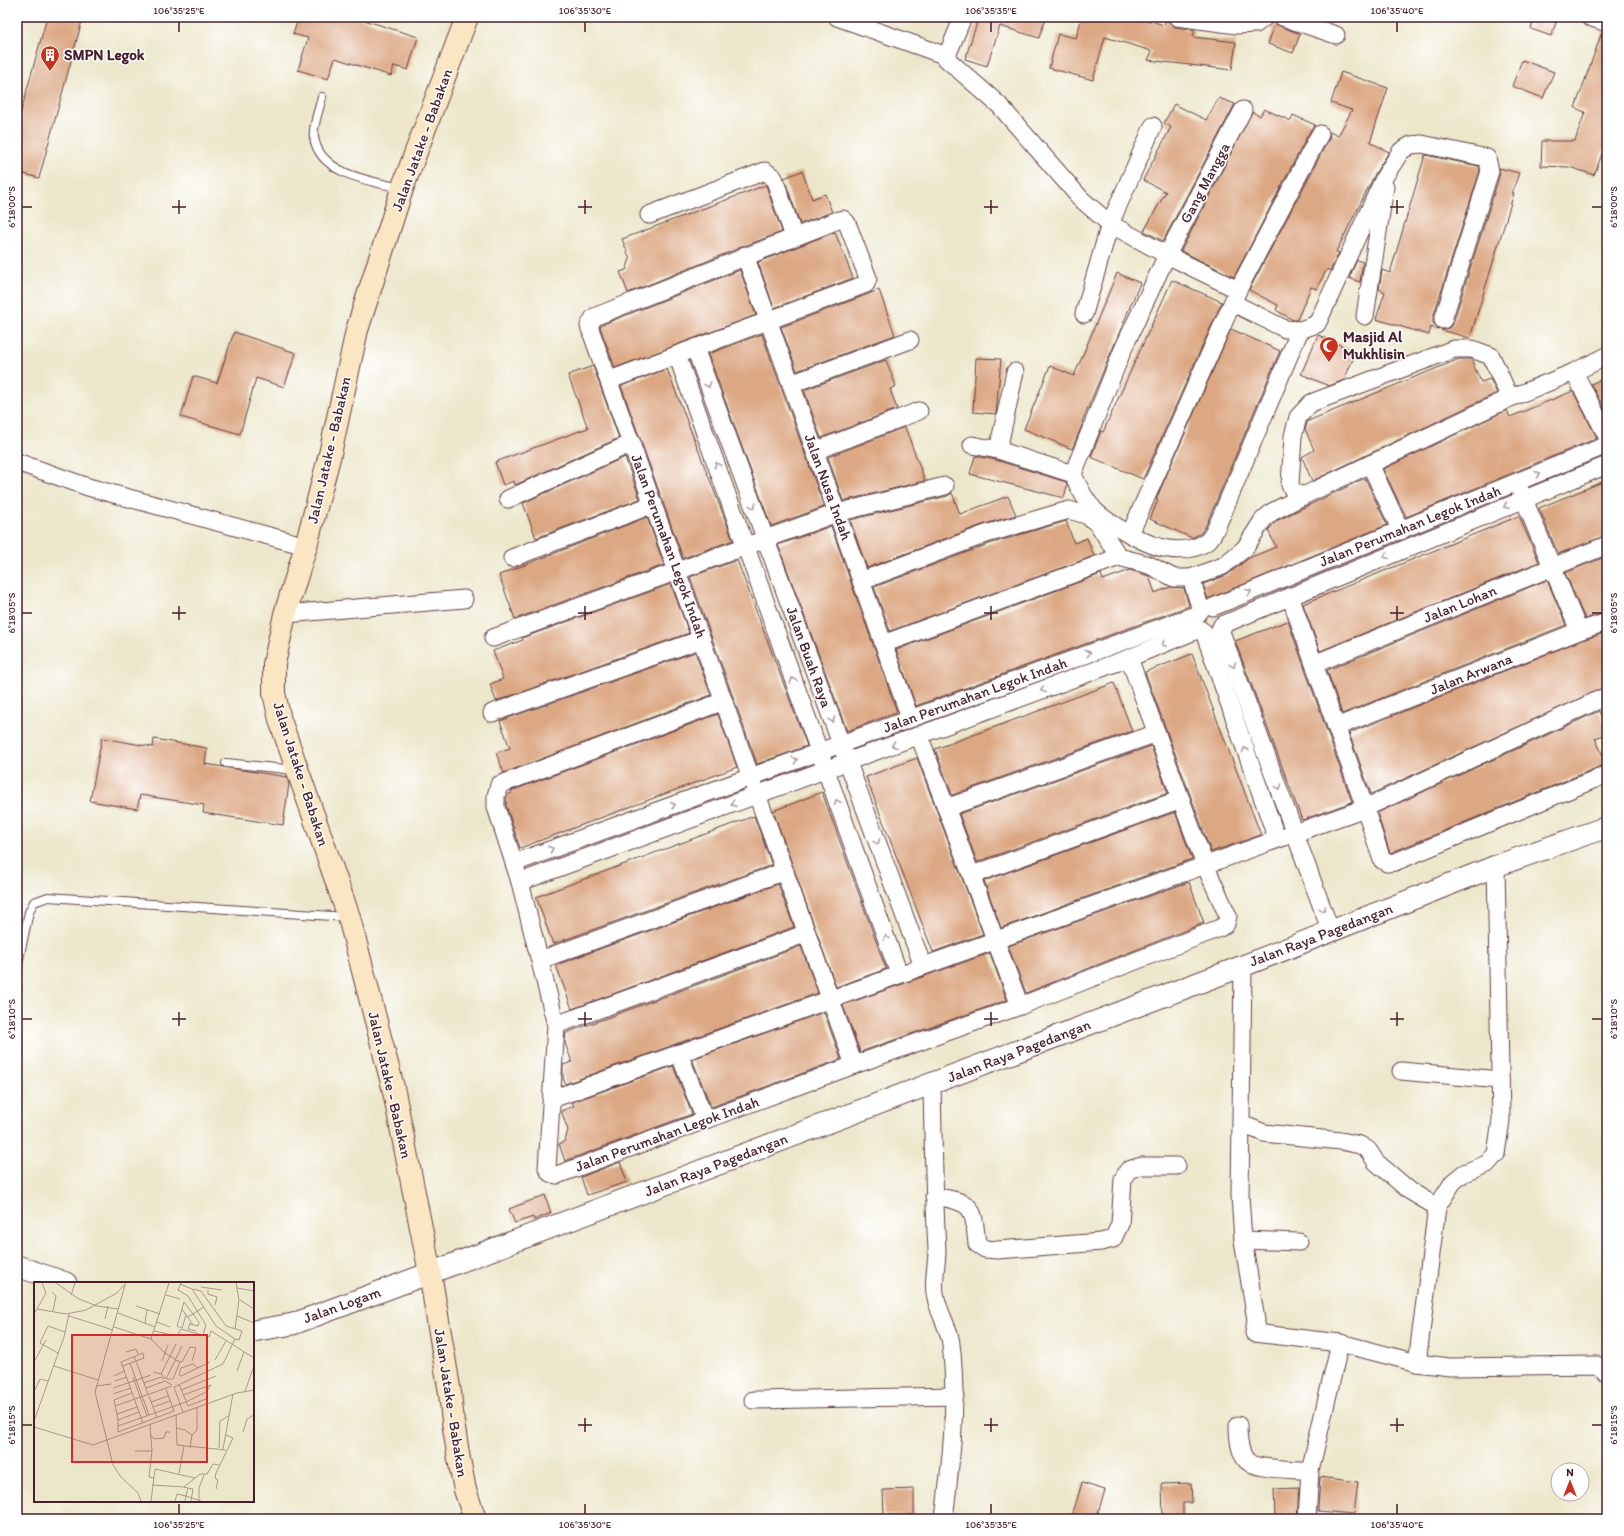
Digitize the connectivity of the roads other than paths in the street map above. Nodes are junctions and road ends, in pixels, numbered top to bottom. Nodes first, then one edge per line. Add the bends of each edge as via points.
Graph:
1 (467, 17) edge
2 (837, 17) edge
3 (963, 17) edge
4 (1177, 17) edge
5 (1265, 17) edge
6 (1282, 17) edge
7 (1589, 17) edge
8 (1607, 23) edge
9 (1336, 35) dead end
10 (946, 58) junction
11 (322, 97) dead end
12 (1243, 110) dead end
13 (1152, 126) dead end
14 (1320, 134) dead end
15 (1385, 176) junction
16 (402, 189) junction
17 (649, 215) dead end
18 (1110, 224) junction
19 (794, 237) junction
20 (745, 255) junction
21 (1167, 255) junction
22 (1236, 296) junction
23 (1084, 314) dead end
24 (1365, 316) dead end
25 (768, 320) junction
26 (1443, 320) dead end
27 (1300, 330) junction
28 (910, 340) dead end
29 (695, 348) junction
30 (677, 355) junction
31 (1607, 356) edge
32 (1015, 372) dead end
33 (1574, 372) junction
34 (610, 380) junction
35 (791, 384) junction
36 (1510, 398) junction
37 (919, 411) dead end
38 (1607, 436) edge
39 (632, 443) junction
40 (972, 445) dead end
41 (1607, 445) edge
42 (998, 450) junction
43 (815, 451) junction
44 (17, 462) edge
45 (1370, 464) junction
46 (1607, 465) edge
47 (1073, 474) junction
48 (1517, 482) junction
49 (945, 486) dead end
50 (1303, 496) junction
51 (508, 499) dead end
52 (1524, 499) junction
53 (654, 504) junction
54 (837, 513) junction
55 (1401, 531) junction
56 (1130, 534) junction
57 (765, 539) junction
58 (1607, 545) edge
59 (306, 546) junction
60 (746, 546) junction
61 (1119, 557) junction
62 (512, 558) dead end
63 (1552, 567) junction
64 (678, 571) junction
65 (1191, 578) junction
66 (861, 581) junction
67 (1290, 596) junction
68 (464, 599) dead end
69 (285, 614) junction
70 (1208, 621) junction
71 (1607, 622) edge
72 (1578, 631) junction
73 (494, 638) dead end
74 (702, 639) junction
75 (883, 644) junction
76 (1129, 658) junction
77 (1314, 664) junction
78 (1607, 696) edge
79 (724, 701) junction
80 (492, 713) dead end
81 (910, 718) junction
82 (1336, 727) junction
83 (1157, 733) junction
84 (920, 735) junction
85 (841, 743) junction
86 (819, 751) junction
87 (848, 762) junction
88 (226, 763) dead end
89 (298, 770) junction
90 (826, 770) junction
91 (1605, 775) dead end
92 (751, 776) junction
93 (758, 795) junction
94 (1181, 799) junction
95 (946, 808) junction
96 (1365, 808) junction
97 (1607, 827) edge
98 (1296, 832) junction
99 (1277, 839) junction
100 (514, 863) junction
101 (1205, 865) junction
102 (1496, 866) junction
103 (785, 871) junction
104 (972, 875) junction
105 (520, 882) junction
106 (349, 917) junction
107 (1331, 932) junction
108 (807, 933) junction
109 (996, 940) junction
110 (540, 960) junction
111 (923, 966) junction
112 (1243, 966) junction
113 (17, 968) edge
114 (899, 974) junction
115 (830, 999) junction
116 (1020, 1006) junction
117 (556, 1025) junction
118 (679, 1053) junction
119 (854, 1065) junction
120 (1401, 1071) dead end
121 (1500, 1080) junction
122 (932, 1084) junction
123 (552, 1099) junction
124 (705, 1120) junction
125 (1242, 1124) junction
126 (1177, 1166) dead end
127 (934, 1196) junction
128 (1437, 1206) junction
129 (1243, 1240) junction
130 (1299, 1242) dead end
131 (17, 1266) edge
132 (430, 1273) junction
133 (63, 1282) edge
134 (254, 1331) edge
135 (1340, 1343) junction
136 (1417, 1363) junction
137 (1607, 1374) edge
138 (955, 1396) junction
139 (752, 1400) dead end
140 (1238, 1425) dead end
141 (1310, 1471) junction
142 (476, 1519) edge
143 (944, 1519) edge
144 (1307, 1519) edge

1 - 16 main road, Jalan Jatake - Babakan
2 - 10 street via 905,40
3 - 10 street
4 - 5 street via 1237,25 1256,24
6 - 9 street
7 - 8 street
10 - 18 street via 999,104 1081,199
11 - 16 lane via 313,135 318,153 336,169
12 - 21 street, Gang Mangga
13 - 18 street
14 - 22 street
15 - 24 street via 1385,194
15 - 26 street via 1401,151 1422,144 1487,158 1490,164 1490,171
15 - 27 street via 1316,324
16 - 59 main road, Jalan Jatake - Babakan via 357,330 330,454
17 - 19 street via 765,172 774,178
18 - 21 street
18 - 23 street
19 - 20 street
19 - 25 street via 843,219 868,281 866,284
20 - 25 street, Jalan Nusa Indah
20 - 34 street, Jalan Perumahan Legok Indah via 594,317 590,322 590,330
21 - 22 street
21 - 47 street, Gang Mangga via 1124,347
22 - 27 street via 1285,329
22 - 56 street
25 - 29 street
25 - 35 street, Jalan Nusa Indah
27 - 56 street via 1210,538 1205,543 1172,550
28 - 35 street
29 - 30 street
29 -> 57 street, Jalan Buah Raya
30 - 34 street
60 -> 30 street, Jalan Buah Raya
31 - 33 street
32 - 42 street
33 - 36 street
33 - 38 street
34 - 39 street, Jalan Perumahan Legok Indah
35 - 43 street, Jalan Nusa Indah
36 - 45 street
36 - 50 street via 1490,356 1472,349 1454,348 1311,403 1298,417 1293,436 1290,485 1294,492
37 - 43 street
39 - 51 street
39 - 53 street, Jalan Perumahan Legok Indah
40 - 42 street
48 -> 41 street, Jalan Perumahan Legok Indah
42 - 47 street
43 - 54 street, Jalan Nusa Indah
44 - 59 street via 88,487
45 - 50 street
45 - 55 street
46 - 52 street, Jalan Perumahan Legok Indah
47 - 56 street via 1081,494 1093,510 1110,524
48 - 52 street
48 - 55 street, Jalan Perumahan Legok Indah
49 - 54 street
50 - 65 street via 1272,512 1263,520 1245,548 1223,566
52 - 63 street
52 -> 67 street, Jalan Perumahan Legok Indah
53 - 62 street
53 - 64 street, Jalan Perumahan Legok Indah
54 - 57 street
54 - 66 street, Jalan Nusa Indah
70 -> 55 street, Jalan Perumahan Legok Indah
57 - 60 street
57 -> 85 street, Jalan Buah Raya
58 - 63 street, Jalan Lohan
59 - 69 main road, Jalan Jatake - Babakan
60 - 64 street
86 -> 60 street, Jalan Buah Raya
61 - 65 street via 1149,565 1174,578
61 - 66 street via 1098,524 1086,515 1069,510 986,534
61 - 75 street
63 - 72 street
63 - 77 street, Jalan Lohan
64 - 73 street
64 - 74 street, Jalan Perumahan Legok Indah
65 - 70 street
66 - 75 street, Jalan Nusa Indah
67 - 70 street, Jalan Perumahan Legok Indah
67 - 77 street
68 - 69 street
69 - 89 main road, Jalan Jatake - Babakan via 274,664 274,693 280,720
70 -> 76 street, Jalan Perumahan Legok Indah
81 -> 70 street, Jalan Perumahan Legok Indah
70 -> 98 street
99 -> 70 street
71 - 72 street, Jalan Arwana
72 - 82 street, Jalan Arwana
74 - 79 street, Jalan Perumahan Legok Indah
74 - 80 street
75 - 81 street, Jalan Nusa Indah
76 - 83 street, Jalan Perumahan Legok Indah
76 -> 84 street, Jalan Perumahan Legok Indah
77 - 82 street
78 - 96 street
79 - 92 street, Jalan Perumahan Legok Indah
79 - 100 street, Jalan Perumahan Legok Indah via 499,785 496,807
81 - 85 street, Jalan Perumahan Legok Indah
82 - 96 street
83 - 94 street, Jalan Perumahan Legok Indah
83 - 95 street
84 -> 87 street, Jalan Perumahan Legok Indah
84 - 95 street, Jalan Perumahan Legok Indah
85 - 86 street, Jalan Perumahan Legok Indah
85 - 87 street, Jalan Buah Raya
86 - 90 street, Jalan Buah Raya
92 -> 86 street, Jalan Perumahan Legok Indah
87 - 90 street, Jalan Perumahan Legok Indah
87 -> 111 street, Jalan Buah Raya
88 - 89 lane
89 - 106 main road, Jalan Jatake - Babakan
90 - 93 street, Jalan Perumahan Legok Indah
114 -> 90 street, Jalan Buah Raya
91 - 96 street via 1395,862 1387,863 1382,860
92 - 93 street, Jalan Perumahan Legok Indah
100 -> 92 street, Jalan Perumahan Legok Indah
93 - 103 street, Jalan Perumahan Legok Indah
93 -> 105 street, Jalan Perumahan Legok Indah
94 - 101 street, Jalan Perumahan Legok Indah
94 - 104 street
95 - 104 street, Jalan Perumahan Legok Indah
96 - 98 street
97 - 102 street, Jalan Raya Pagedangan
98 - 99 street
98 -> 107 street
99 - 101 street
100 - 105 street, Jalan Perumahan Legok Indah
101 - 109 street
101 - 116 street, Jalan Perumahan Legok Indah via 1228,916 1226,924
102 - 107 street, Jalan Raya Pagedangan
102 - 121 street
103 - 108 street, Jalan Perumahan Legok Indah
103 - 110 street
104 - 109 street, Jalan Perumahan Legok Indah
105 - 110 street, Jalan Perumahan Legok Indah
106 - 113 lane via 48,897 34,902 29,912
106 - 132 main road, Jalan Jatake - Babakan via 393,1087
107 - 112 street, Jalan Raya Pagedangan
108 - 115 street, Jalan Perumahan Legok Indah
108 - 117 street
109 - 111 street
109 - 116 street, Jalan Perumahan Legok Indah
110 - 117 street, Jalan Perumahan Legok Indah
111 - 114 street
112 - 122 street, Jalan Raya Pagedangan
112 - 125 street
114 - 115 street
115 - 118 street
115 - 119 street, Jalan Perumahan Legok Indah
116 - 119 street, Jalan Perumahan Legok Indah
117 - 123 street, Jalan Perumahan Legok Indah
118 - 123 street
118 - 124 street
119 - 124 street, Jalan Perumahan Legok Indah
120 - 121 street
121 - 128 street via 1501,1120 1496,1154 1487,1164 1453,1182
122 - 127 street
122 - 132 street, Jalan Raya Pagedangan
123 - 124 street, Jalan Perumahan Legok Indah via 547,1168 550,1174 557,1175
125 - 128 street via 1264,1133 1360,1145 1410,1191
125 - 129 street via 1240,1189
126 - 127 street via 1141,1166 1128,1170 1123,1179 1120,1224 1113,1239 1101,1242 985,1250 977,1244 974,1217 969,1206 957,1200
127 - 138 street via 937,1255 935,1292 951,1343
128 - 136 street
129 - 130 street
129 - 135 street via 1256,1314 1254,1333
131 - 133 street
132 - 134 street, Jalan Logam via 293,1324
132 - 142 main road, Jalan Jatake - Babakan via 459,1459 465,1490
135 - 136 street
135 - 141 street
136 - 137 street via 1450,1367 1597,1365
138 - 139 street
138 - 143 street
140 - 141 street via 1238,1441 1246,1460 1254,1465
141 - 144 street

